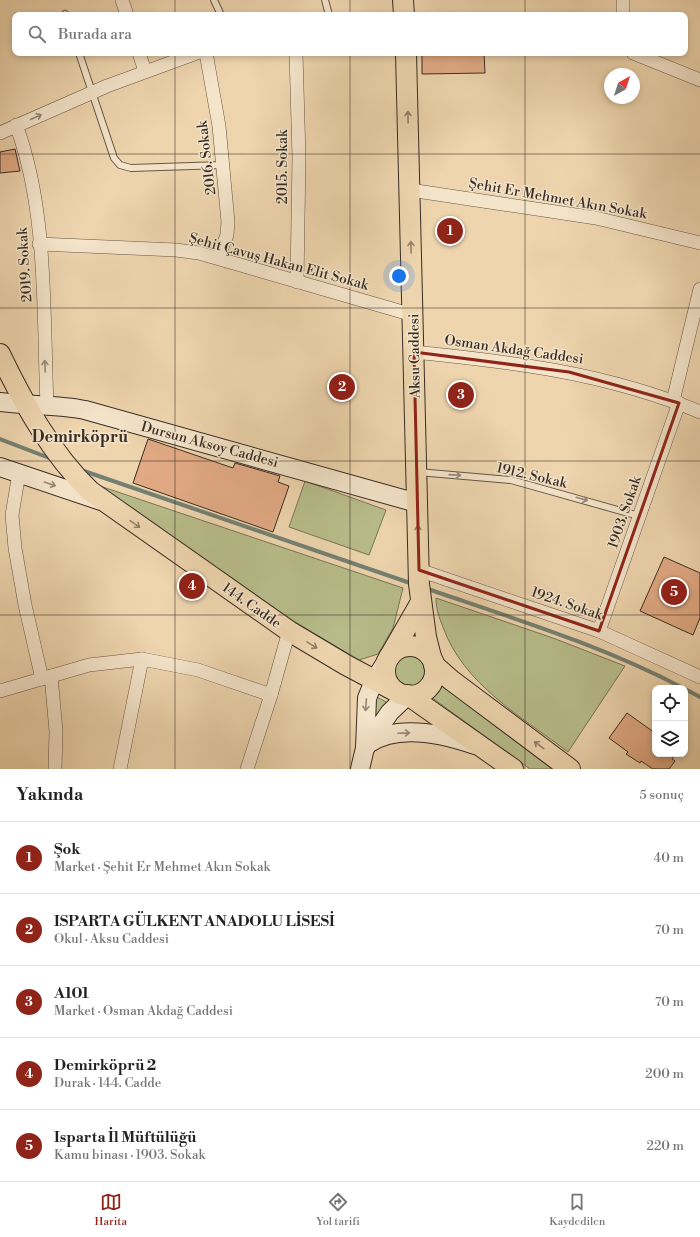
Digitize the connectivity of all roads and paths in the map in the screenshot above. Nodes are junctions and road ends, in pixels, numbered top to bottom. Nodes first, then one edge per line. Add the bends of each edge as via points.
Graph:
1 (122, 0) edge
2 (214, 0) edge
3 (325, 0) edge
4 (402, 0) edge
5 (623, 0) edge
6 (126, 12) edge
7 (220, 12) edge
8 (328, 12) edge
9 (404, 12) edge
10 (623, 12) edge
11 (81, 56) edge
12 (140, 56) edge
13 (188, 56) edge
14 (207, 56) edge
15 (296, 56) edge
16 (406, 56) edge
17 (640, 56) edge
18 (145, 71) junction
19 (700, 80) edge
20 (93, 91) junction
21 (5, 128) edge
22 (223, 165) junction
23 (410, 190) junction
24 (700, 243) edge
25 (39, 244) junction
26 (218, 258) junction
27 (297, 282) junction
28 (700, 289) edge
29 (413, 315) junction
30 (414, 352) junction
31 (0, 354) edge
32 (0, 402) edge
33 (676, 402) junction
34 (36, 411) junction
35 (700, 412) edge
36 (0, 467) edge
37 (416, 472) junction
38 (19, 473) junction
39 (103, 502) junction
40 (417, 502) junction
41 (639, 516) junction
42 (419, 570) junction
43 (421, 602) junction
44 (289, 631) junction
45 (599, 631) junction
46 (389, 658) junction
47 (142, 659) junction
48 (432, 661) junction
49 (47, 677) junction
50 (700, 677) edge
51 (374, 681) junction
52 (0, 691) edge
53 (403, 694) junction
54 (271, 695) junction
55 (486, 706) junction
56 (367, 746) junction
57 (491, 753) junction
58 (55, 769) edge
59 (120, 769) edge
60 (247, 769) edge
61 (360, 769) edge
62 (513, 769) edge
63 (570, 769) edge

1 - 6 street
2 - 7 lane
3 - 8 lane
4 - 9 main road
5 - 10 street
11 - 20 lane
12 - 18 street
13 - 18 street
14 - 22 street, 2016. Sokak via 218,118
15 - 27 street, 2015. Sokak via 299,157
23 -> 16 main road, Aksu Caddesi
17 - 19 street
18 - 20 street
21 -> 20 street
20 - 22 lane via 114,158 120,165 131,168
21 - 25 street, 2019. Sokak via 31,174
22 - 26 street, 2016. Sokak via 228,226
23 - 24 street, Şehit Er Mehmet Akın Sokak via 596,218
29 -> 23 main road, Aksu Caddesi
25 - 26 street, Şehit Çavuş Hakan Elit Sokak via 176,250
34 -> 25 street, 2019. Sokak
26 - 27 street, Şehit Çavuş Hakan Elit Sokak
27 - 29 street, Şehit Çavuş Hakan Elit Sokak
28 - 33 street, 1903. Sokak
29 - 30 main road, Aksu Caddesi
30 - 33 street, Osman Akdağ Caddesi via 509,362 562,371
30 - 37 main road, Aksu Caddesi
31 - 34 main road
32 - 34 street, Dursun Aksoy Caddesi
33 - 35 street, Osman Akdağ Caddesi
33 - 41 street, 1903. Sokak
34 - 39 main road via 79,480
34 - 40 street, Dursun Aksoy Caddesi via 85,410
36 - 38 street, 144. Cadde
37 - 40 main road, Aksu Caddesi
37 -> 41 lane, 1912. Sokak via 511,480
38 -> 39 street, 144. Cadde
38 - 49 street via 12,515 15,548 24,605
39 -> 44 main road, 144. Cadde
42 -> 40 main road, Aksu Caddesi
41 - 45 street, 1903. Sokak
42 - 43 main road, Aksu Caddesi
42 - 45 street, 1924. Sokak
43 - 46 main road
43 - 48 main road, Aksu Caddesi
43 - 55 main road via 450,664
44 -> 51 main road, 144. Cadde
44 - 54 street
45 - 50 street, 1924. Sokak
46 - 48 main road via 401,648 409,646 417,647
46 - 51 street
46 - 53 main road via 385,673 389,684
47 - 49 street via 89,665
47 - 54 street via 198,670
47 - 59 street
48 - 53 main road via 432,681 428,688 421,693
48 - 55 main road
49 - 52 street
49 - 58 street via 56,731
51 - 53 main road, 144. Cadde
51 -> 56 street via 367,698
53 - 56 street
53 - 57 main road
54 - 60 street
63 -> 55 main road
56 -> 57 street via 387,735 420,733 455,739 479,746
56 - 61 street
57 - 62 main road

